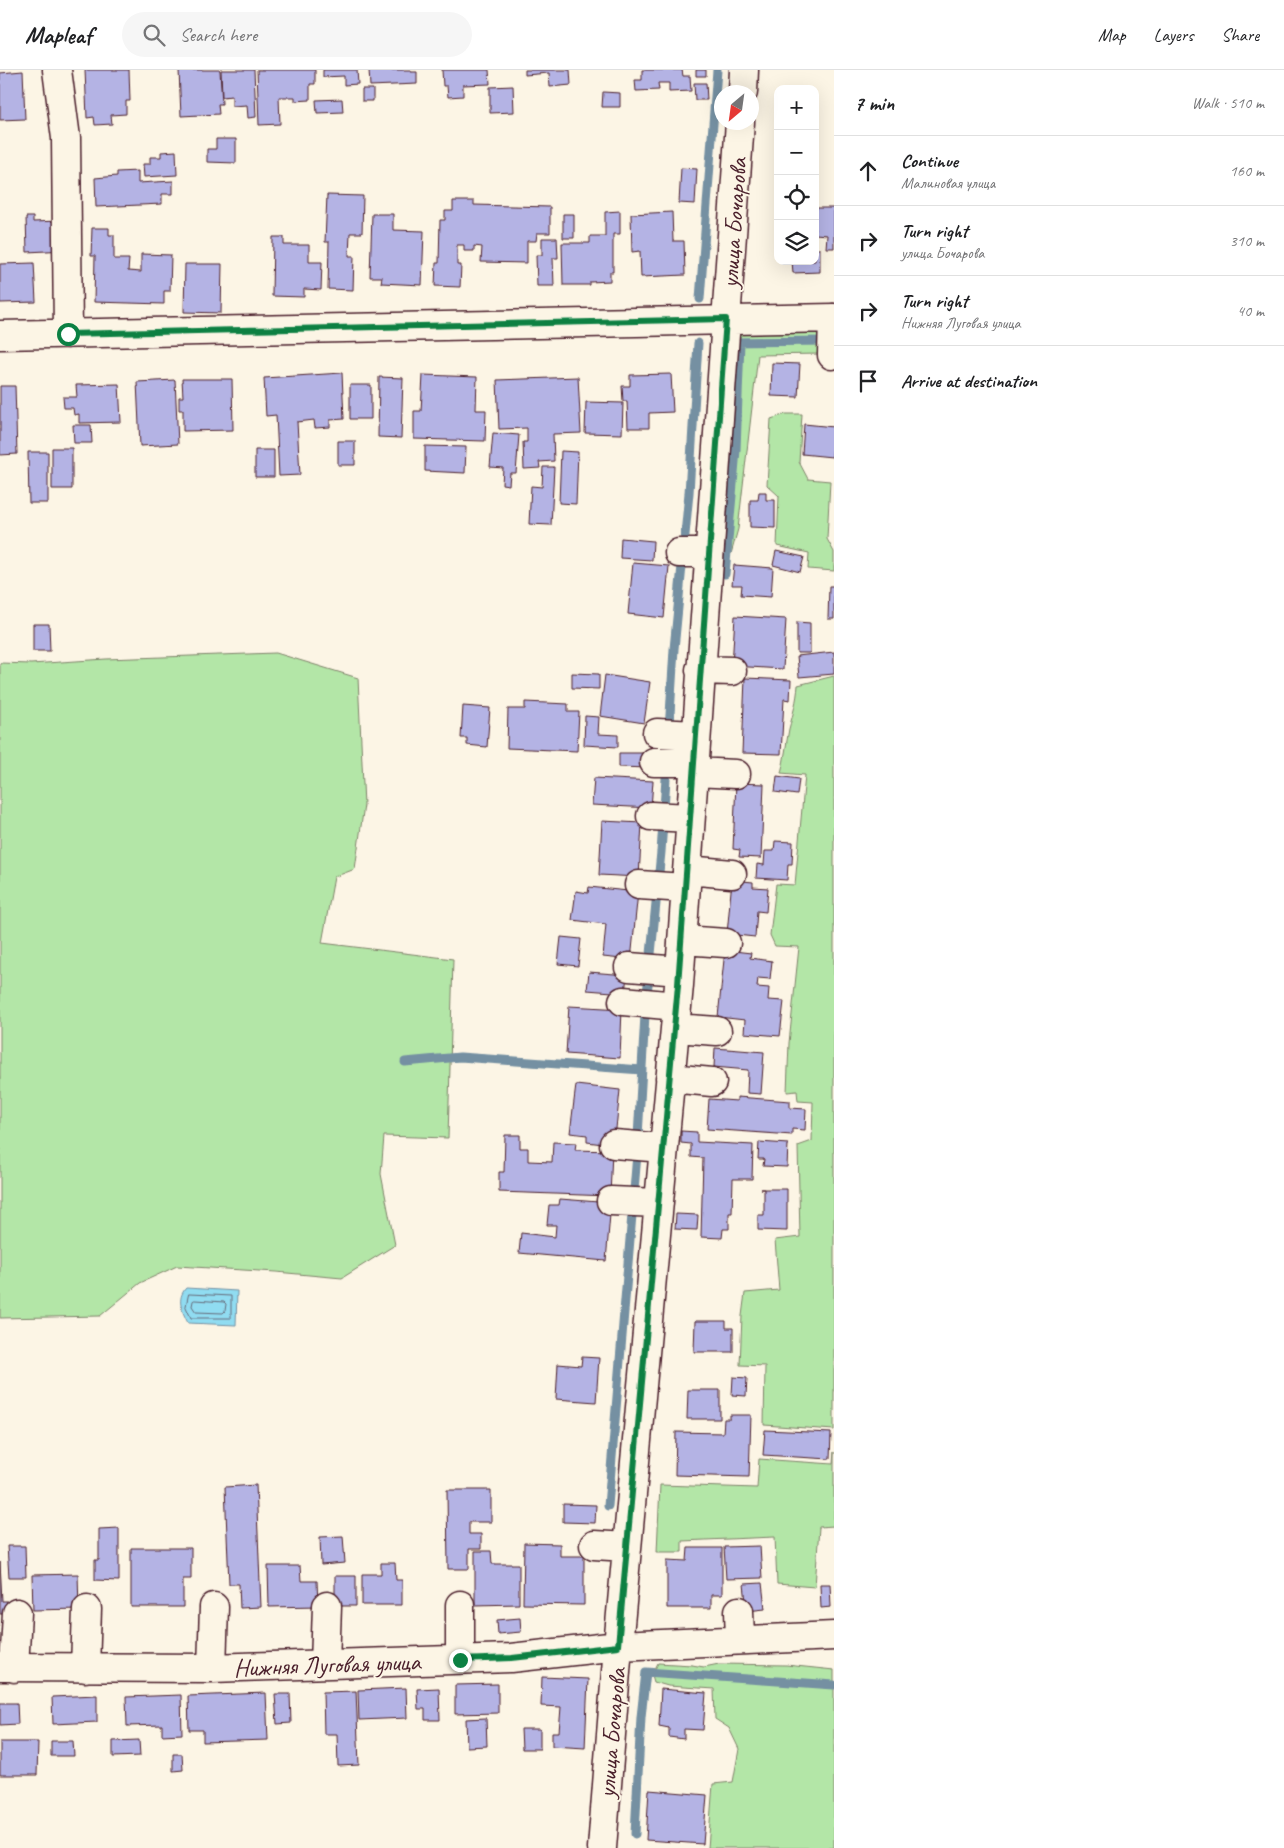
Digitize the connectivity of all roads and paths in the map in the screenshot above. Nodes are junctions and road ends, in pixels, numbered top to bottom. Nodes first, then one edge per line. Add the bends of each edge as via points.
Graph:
1 (57, 70) edge
2 (744, 70) edge
3 (743, 85) edge
4 (739, 130) edge
5 (834, 318) edge
6 (726, 319) junction
7 (68, 334) junction
8 (0, 335) edge
9 (832, 355) dead end
10 (680, 553) dead end
11 (709, 553) junction
12 (700, 670) junction
13 (732, 671) dead end
14 (657, 733) dead end
15 (696, 735) junction
16 (654, 762) dead end
17 (694, 767) junction
18 (736, 774) dead end
19 (651, 816) dead end
20 (690, 818) junction
21 (732, 866) dead end
22 (686, 871) junction
23 (639, 885) dead end
24 (682, 940) junction
25 (726, 943) dead end
26 (629, 967) dead end
27 (680, 971) junction
28 (624, 1002) dead end
29 (676, 1017) junction
30 (717, 1031) dead end
31 (670, 1078) junction
32 (712, 1082) dead end
33 (614, 1144) dead end
34 (663, 1148) junction
35 (611, 1201) dead end
36 (658, 1203) junction
37 (594, 1545) dead end
38 (627, 1547) junction
39 (460, 1605) dead end
40 (327, 1606) dead end
41 (214, 1608) dead end
42 (87, 1609) dead end
43 (739, 1611) dead end
44 (17, 1614) dead end
45 (834, 1636) edge
46 (740, 1640) junction
47 (618, 1646) junction
48 (460, 1660) junction
49 (325, 1664) junction
50 (7, 1667) edge
51 (85, 1668) junction
52 (212, 1668) junction
53 (602, 1848) edge

1 - 7 street via 66,138
2 - 3 street
4 - 6 street, улица Бочарова
5 - 6 street
5 - 9 street
6 - 7 street
6 - 11 street, улица Бочарова
7 - 8 street
10 - 11 street
11 - 12 street, улица Бочарова
12 - 13 street
12 - 15 street, улица Бочарова
14 - 15 street
15 - 17 street, улица Бочарова
16 - 17 street
17 - 18 street
17 - 20 street, улица Бочарова
19 - 20 street
20 - 22 street, улица Бочарова
21 - 22 street
22 - 23 street
22 - 24 street, улица Бочарова
24 - 25 street
24 - 27 street, улица Бочарова
26 - 27 street
27 - 29 street, улица Бочарова
28 - 29 street
29 - 30 street
29 - 31 street, улица Бочарова
31 - 32 street
31 - 34 street, улица Бочарова
33 - 34 street
34 - 36 street, улица Бочарова
35 - 36 street
36 - 38 street, улица Бочарова
37 - 38 street
38 - 47 street, улица Бочарова
39 - 48 street
40 - 49 street
41 - 52 street
42 - 51 street
43 - 46 street
44 - 50 street
45 - 46 street, Нижняя Луговая улица
46 - 47 street, Нижняя Луговая улица
47 - 48 street, Нижняя Луговая улица via 512,1658
47 - 53 street, улица Бочарова
48 - 49 street, Нижняя Луговая улица
49 - 52 street, Нижняя Луговая улица
50 - 51 street, Нижняя Луговая улица
51 - 52 street, Нижняя Луговая улица

